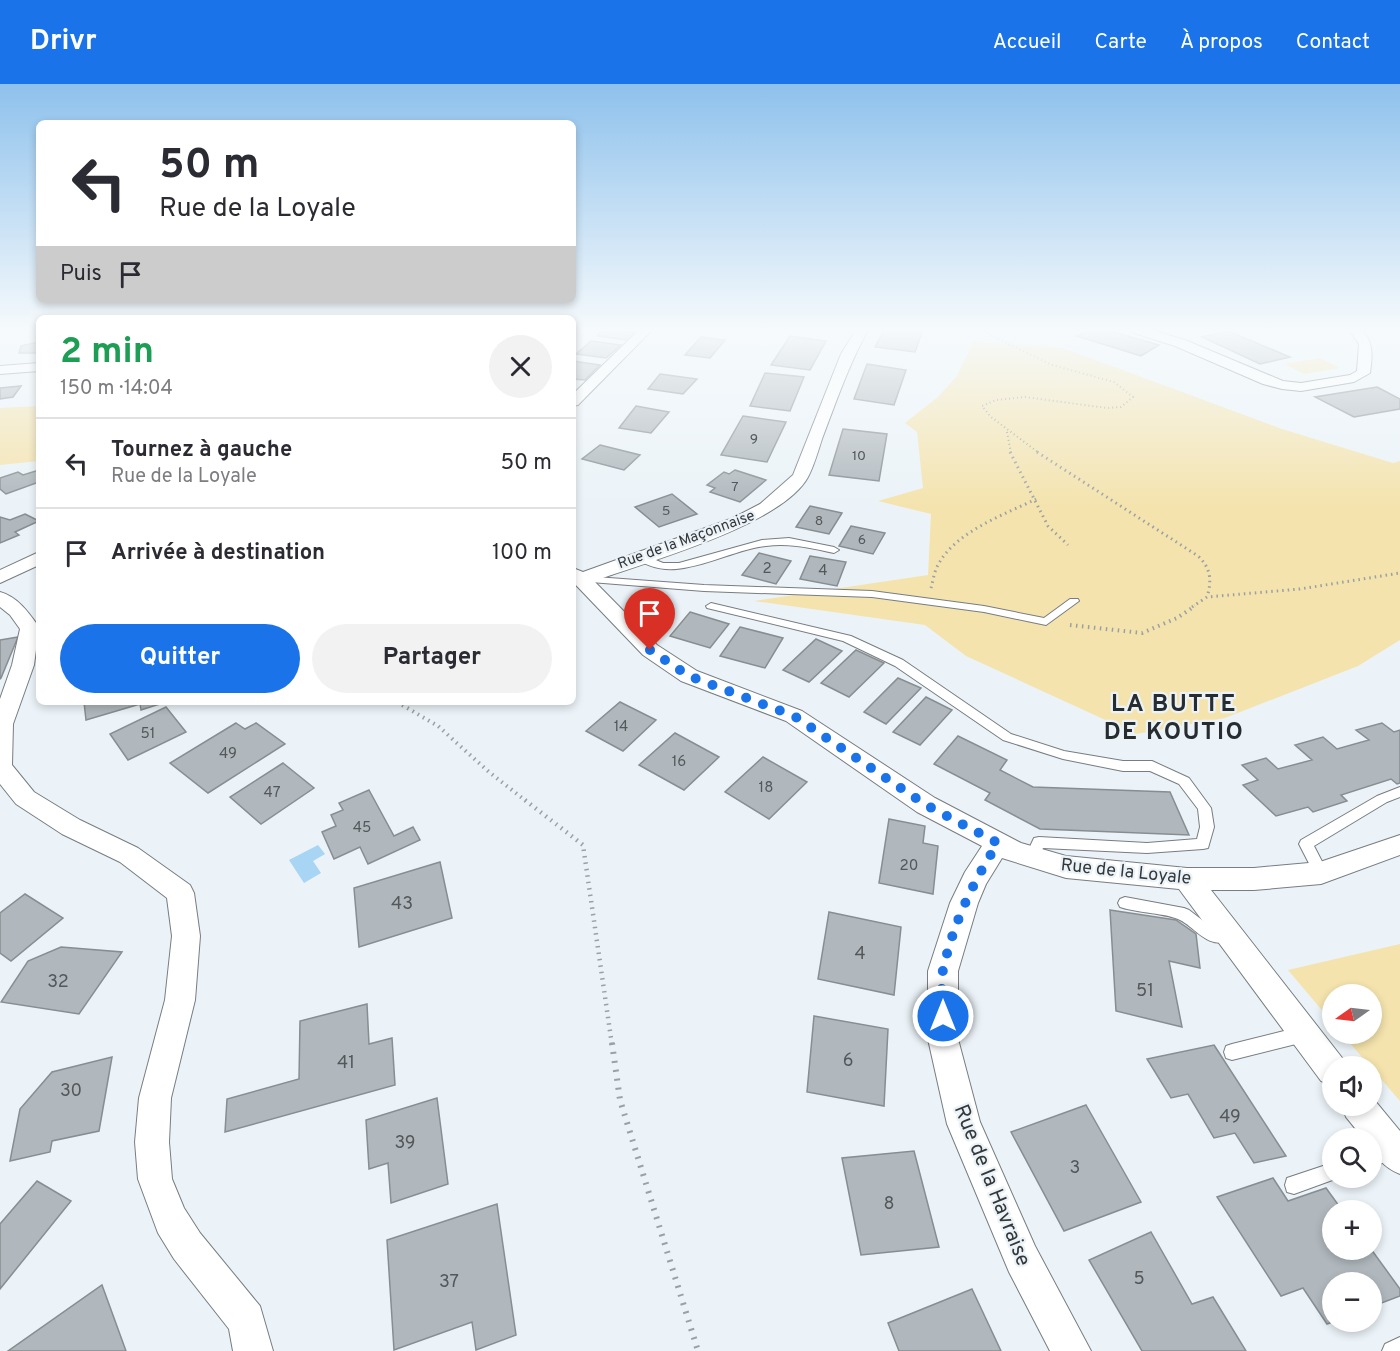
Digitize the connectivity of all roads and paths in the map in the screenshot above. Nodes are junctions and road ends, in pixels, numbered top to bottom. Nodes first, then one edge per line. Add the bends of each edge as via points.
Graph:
1 (834, 389) edge
2 (1123, 389) edge
3 (1007, 431) junction
4 (1036, 499) junction
5 (1068, 544) dead end
6 (834, 550) dead end
7 (639, 556) junction
8 (36, 559) edge
9 (1400, 573) edge
10 (0, 577) edge
11 (577, 577) edge
12 (1207, 597) junction
13 (0, 598) edge
14 (926, 601) junction
15 (1074, 601) dead end
16 (711, 606) dead end
17 (1046, 622) junction
18 (402, 705) edge
19 (1400, 792) edge
20 (998, 843) junction
21 (1400, 845) edge
22 (1032, 857) junction
23 (1321, 873) junction
24 (1187, 879) junction
25 (1125, 903) dead end
26 (1233, 938) junction
27 (1305, 1034) junction
28 (1232, 1052) dead end
29 (1322, 1057) edge
30 (1364, 1116) edge
31 (1388, 1155) edge
32 (1322, 1175) edge
33 (1294, 1185) dead end
34 (1400, 1347) edge
35 (253, 1351) edge
36 (698, 1351) edge
37 (1071, 1351) edge
38 (1392, 1351) edge

1 - 7 street, Rue de la Maçonnaise via 800,477 792,487 766,508 739,522
2 - 3 path via 1133,397 1121,407 1025,397 996,400 982,406 984,413
3 - 4 path via 1010,452
3 - 12 path via 1204,562 1212,582
4 - 5 path via 1048,526
4 - 14 path via 954,546 938,565
6 - 7 lane via 789,541 762,543 679,566 662,566
7 - 11 street, Rue de la Maçonnaise
8 - 10 street
9 - 12 path via 1300,589
11 - 14 lane via 704,588 872,594
11 - 20 street, Rue de la Loyale via 650,650 689,676 794,716 926,805
12 - 17 path via 1177,618 1142,633
13 - 35 street via 17,611 30,629 23,665 2,724 0,767 25,798 71,827 129,855 180,893 186,936 180,1000 155,1098 155,1179 171,1221 246,1320
14 - 17 lane
15 - 17 lane
16 - 22 lane via 847,638 899,663 1006,737 1063,755 1123,766 1152,766 1184,781 1204,807 1207,827 1203,844 1147,848 1039,842
18 - 36 path via 438,726 489,772 584,845 620,1100
19 - 23 lane via 1306,844
20 - 22 street, Rue de la Loyale
20 - 37 street, Rue de la Havraise via 964,903 943,971 943,1039 964,1124 1022,1259
21 - 23 street, Rue de la Loyale
22 - 24 street, Rue de la Loyale via 1066,867
23 - 24 street, Rue de la Loyale
24 - 26 street
25 - 26 lane via 1184,914 1206,932
26 - 27 street
27 - 28 lane
27 - 29 street
30 - 31 street
32 - 33 lane
34 - 38 lane

